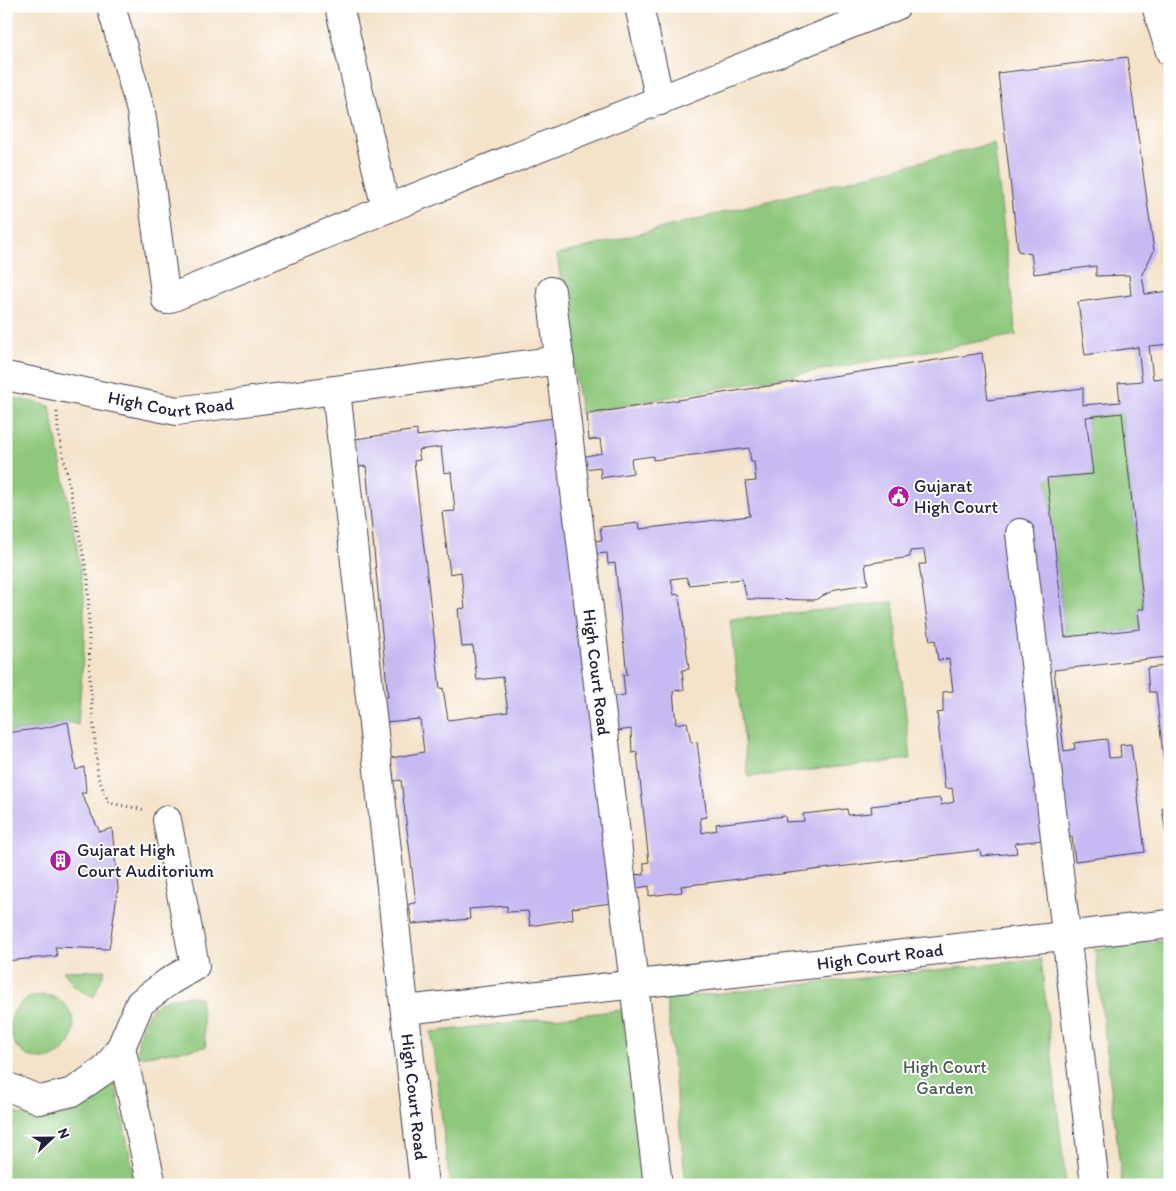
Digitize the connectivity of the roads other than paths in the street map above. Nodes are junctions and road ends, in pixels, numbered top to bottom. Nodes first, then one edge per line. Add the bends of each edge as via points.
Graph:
1 (111, 6) edge
2 (339, 6) edge
3 (639, 6) edge
4 (896, 6) edge
5 (1156, 6) edge
6 (1170, 52) edge
7 (660, 101) junction
8 (386, 209) junction
9 (551, 291) dead end
10 (560, 360) junction
11 (6, 376) edge
12 (336, 390) junction
13 (1020, 533) dead end
14 (167, 820) road end
15 (1170, 924) edge
16 (1066, 936) junction
17 (634, 984) junction
18 (405, 1010) junction
19 (122, 1047) junction
20 (6, 1086) edge
21 (152, 1185) edge
22 (424, 1185) edge
23 (658, 1185) edge
24 (1095, 1185) edge

1 - 8 street via 141,111 166,300
2 - 8 street
3 - 7 street
4 - 7 street
5 - 6 street
7 - 8 street
9 - 10 street, High Court Road
10 - 12 street, High Court Road
10 - 17 street, High Court Road
11 - 12 street, High Court Road via 177,411
12 - 18 street, High Court Road
13 - 16 street
14 - 19 street via 195,966 140,1003
15 - 16 street, High Court Road
16 - 17 street, High Court Road
16 - 24 street
17 - 18 street, High Court Road
17 - 23 street, High Court Road
18 - 22 street, High Court Road
19 - 20 street via 106,1069 73,1092 40,1100
19 - 21 street

